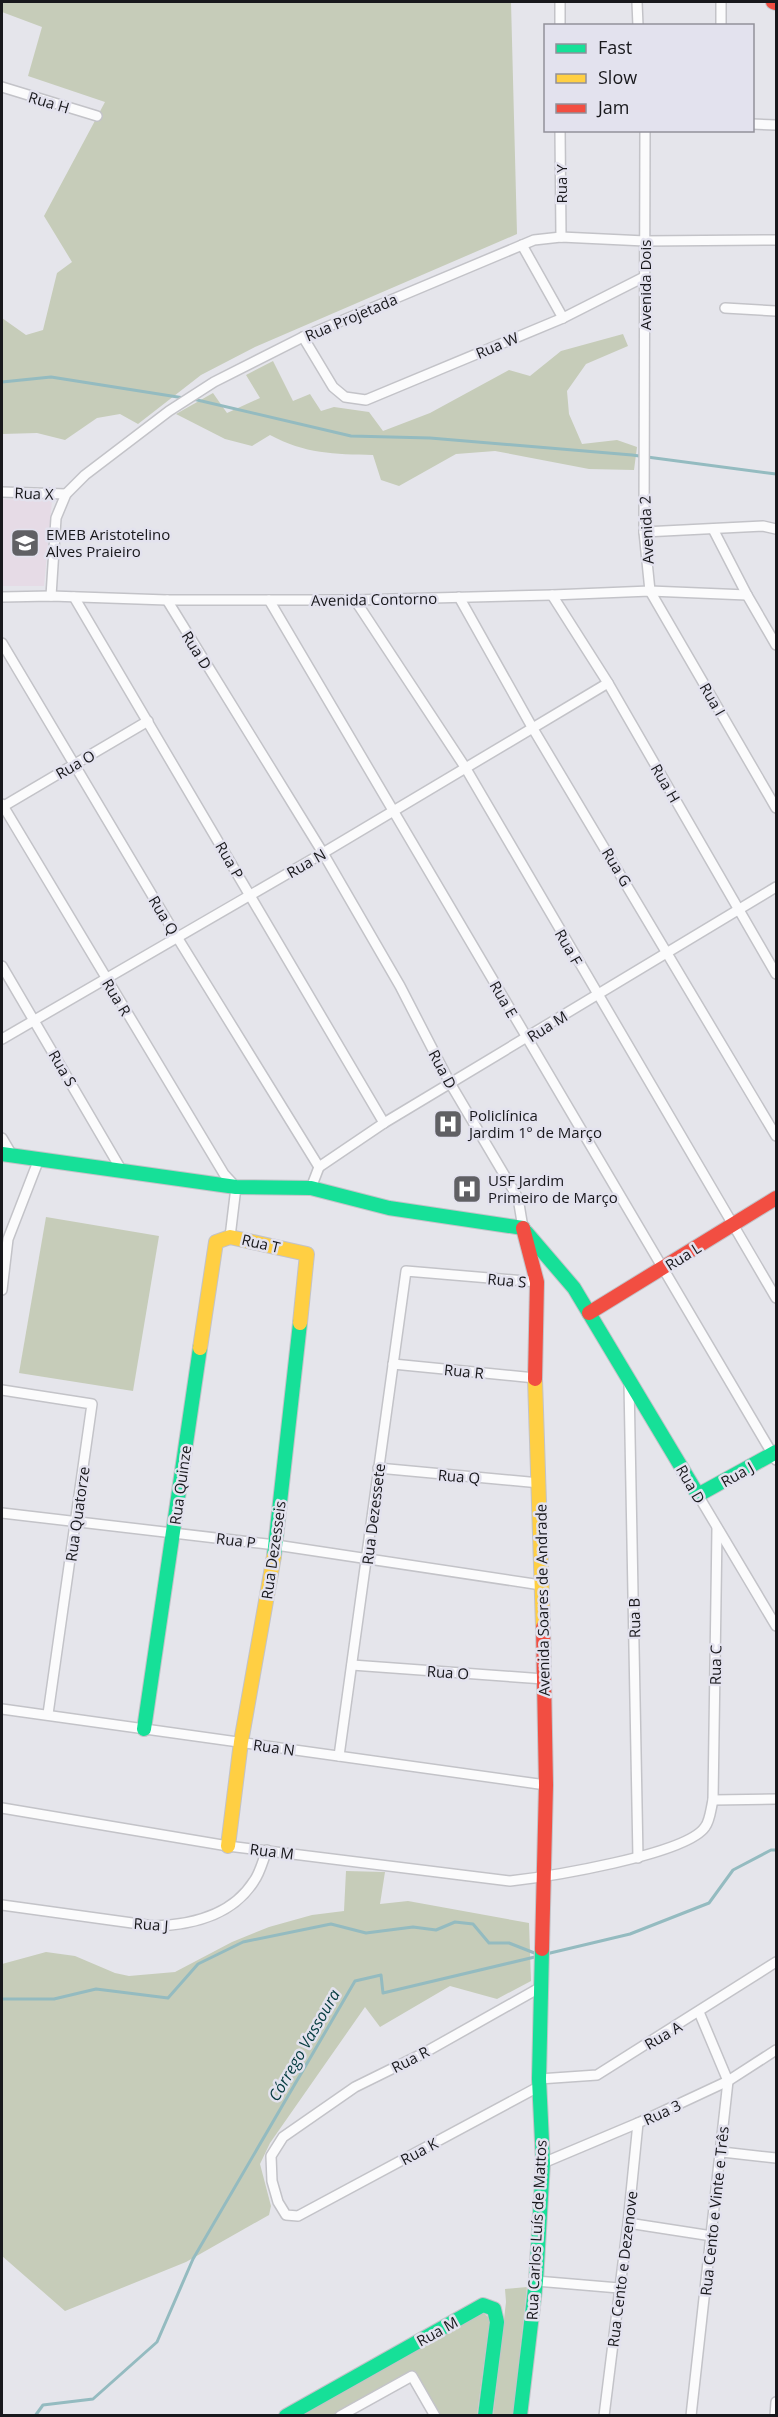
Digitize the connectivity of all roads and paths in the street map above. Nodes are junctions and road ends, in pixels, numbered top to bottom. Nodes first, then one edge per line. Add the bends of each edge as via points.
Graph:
1 (560, 2) edge
2 (637, 2) edge
3 (721, 2) edge
4 (560, 24) edge
5 (638, 24) edge
6 (721, 24) edge
7 (2, 87) edge
8 (97, 116) dead end
9 (754, 124) edge
10 (777, 125) edge
11 (560, 132) edge
12 (645, 132) edge
13 (561, 237) junction
14 (777, 240) edge
15 (645, 241) junction
16 (522, 245) junction
17 (644, 277) junction
18 (725, 308) dead end
19 (777, 311) edge
20 (563, 318) junction
21 (303, 337) junction
22 (644, 469) joint
23 (2, 492) edge
24 (66, 494) junction
25 (713, 529) junction
26 (777, 529) edge
27 (644, 532) junction
28 (650, 591) junction
29 (747, 595) junction
30 (51, 596) junction
31 (552, 596) junction
32 (2, 597) edge
33 (74, 597) junction
34 (459, 597) junction
35 (167, 600) junction
36 (269, 600) junction
37 (356, 600) junction
38 (2, 643) edge
39 (777, 645) edge
40 (608, 683) junction
41 (148, 721) junction
42 (532, 727) junction
43 (75, 764) junction
44 (465, 767) junction
45 (2, 806) edge
46 (777, 808) edge
47 (395, 810) junction
48 (323, 853) junction
49 (777, 887) edge
50 (250, 895) junction
51 (740, 910) junction
52 (177, 937) junction
53 (668, 953) junction
54 (2, 966) edge
55 (777, 974) edge
56 (106, 978) junction
57 (597, 995) junction
58 (35, 1020) junction
59 (527, 1038) junction
60 (2, 1039) edge
61 (450, 1083) junction
62 (384, 1123) junction
63 (777, 1136) edge
64 (2, 1138) edge
65 (7, 1155) edge
66 (39, 1159) junction
67 (319, 1167) junction
68 (122, 1171) junction
69 (236, 1187) junction
70 (311, 1188) junction
71 (777, 1198) edge
72 (733, 1225) junction
73 (523, 1228) junction
74 (230, 1237) junction
75 (5, 1238) edge
76 (216, 1242) joint
77 (307, 1254) joint
78 (662, 1268) junction
79 (406, 1271) joint
80 (537, 1282) junction
81 (2, 1290) edge
82 (777, 1298) edge
83 (589, 1313) junction
84 (393, 1364) junction
85 (535, 1378) junction
86 (629, 1379) junction
87 (2, 1390) edge
88 (775, 1455) edge
89 (378, 1468) junction
90 (540, 1483) junction
91 (698, 1495) junction
92 (2, 1512) edge
93 (77, 1520) junction
94 (717, 1529) junction
95 (173, 1533) junction
96 (276, 1545) junction
97 (367, 1559) junction
98 (541, 1585) junction
99 (777, 1626) edge
100 (352, 1665) junction
101 (544, 1679) junction
102 (2, 1709) edge
103 (48, 1714) junction
104 (144, 1729) junction
105 (241, 1742) junction
106 (339, 1756) junction
107 (546, 1785) junction
108 (777, 1799) edge
109 (713, 1800) junction
110 (2, 1808) edge
111 (228, 1846) junction
112 (267, 1850) junction
113 (638, 1858) junction
114 (544, 1877) junction
115 (2, 1905) edge
116 (777, 1962) edge
117 (542, 1980) junction
118 (699, 2012) junction
119 (777, 2050) edge
120 (728, 2081) junction
121 (540, 2082) junction
122 (638, 2123) junction
123 (722, 2152) junction
124 (777, 2158) edge
125 (543, 2163) junction
126 (298, 2216) joint
127 (628, 2223) junction
128 (712, 2236) junction
129 (536, 2281) junction
130 (619, 2288) junction
131 (777, 2402) edge
132 (286, 2415) edge
133 (340, 2415) edge
134 (435, 2415) edge
135 (485, 2415) edge
136 (520, 2415) edge
137 (604, 2415) edge
138 (691, 2415) edge
139 (775, 2415) edge

1 - 4 street
2 - 5 street
3 - 6 street
7 - 8 street, Rua H
9 - 10 street
11 - 13 street, Rua Y
12 - 15 street, Avenida Dois
13 - 15 street, Rua Projetada
13 - 16 street, Rua Projetada
14 - 15 street, Rua Projetada
15 - 17 street, Avenida Dois
16 - 20 street
16 - 21 street, Rua Projetada
17 - 20 street, Rua W
17 - 22 street, Avenida Dois
18 - 19 street
20 - 21 street, Rua W via 366,400 345,397 333,387
21 - 24 street, Rua Projetada via 202,389
22 - 27 street, Avenida 2
23 - 24 street, Rua X
24 - 30 street, Rua Projetada via 56,518
25 - 26 street
25 - 27 street
25 - 29 street
27 - 28 street, Avenida 2
28 - 29 street, Avenida Contorno
28 - 31 street, Avenida Contorno
28 - 46 street, Rua I
29 - 39 street
30 - 32 street, Avenida Contorno
30 - 33 street, Avenida Contorno
31 - 34 street, Avenida Contorno
31 - 40 street, Rua H
33 - 35 street, Avenida Contorno
33 - 41 street, Rua P
34 - 37 street, Avenida Contorno
34 - 42 street, Rua G
35 - 36 street, Avenida Contorno
35 - 48 street, Rua D
36 - 37 street, Avenida Contorno
36 - 47 street, Rua E
37 - 44 street, Rua F
38 - 43 street, Rua Q
40 - 42 street, Rua N
40 - 51 street, Rua H
41 - 43 street, Rua O
41 - 50 street, Rua P
42 - 44 street, Rua N
42 - 53 street, Rua G
43 - 45 street, Rua O
43 - 52 street, Rua Q
44 - 47 street, Rua N
44 - 57 street, Rua F
45 - 56 street, Rua R
47 - 48 street, Rua N
47 - 59 street, Rua E
48 - 50 street, Rua N
48 - 61 street, Rua D via 400,986
49 - 51 street, Rua M
50 - 52 street, Rua N
50 - 62 street, Rua P
51 - 53 street, Rua M
51 - 55 street, Rua H
52 - 56 street, Rua N
52 - 67 street, Rua Q
53 - 57 street, Rua M
53 - 63 street, Rua G
54 - 58 street, Rua S
56 - 58 street, Rua N
56 - 69 street, Rua R via 224,1174
57 - 59 street, Rua M
57 - 72 street, Rua F
58 - 60 street, Rua N
58 - 68 street, Rua S
59 - 61 street, Rua M
59 - 78 street, Rua E
61 - 62 street, Rua M
61 - 73 street, Rua D via 518,1198
62 - 67 street, Rua M
64 - 65 street
65 - 66 street
66 - 68 street
66 - 75 street
67 - 70 street
68 - 69 street
69 - 70 street
69 - 74 street
70 - 73 street via 389,1208
71 - 72 street, Rua L
72 - 78 street, Rua L
72 - 82 street, Rua F
73 - 80 street, Avenida Soares de Andrade
73 - 83 street, Rua D via 574,1288
74 - 76 street, Rua T
74 - 77 street, Rua T
75 - 81 street
76 - 95 street, Rua Quinze
77 - 96 street, Rua Dezesseis
78 - 83 street, Rua L
78 - 88 street, Rua E
79 - 80 street, Rua S
79 - 84 street, Rua Dezessete
80 - 85 street, Avenida Soares de Andrade
83 - 86 street, Rua D
84 - 85 street, Rua R
84 - 89 street, Rua Dezessete
85 - 90 street, Avenida Soares de Andrade
86 - 91 street, Rua D
86 - 113 street, Rua B
87 - 93 street, Rua Quatorze via 92,1404
88 - 91 street, Rua J
89 - 90 street, Rua Q
89 - 97 street, Rua Dezessete
90 - 98 street, Avenida Soares de Andrade
91 - 94 street, Rua D
92 - 93 street, Rua P
93 - 95 street, Rua P
93 - 103 street, Rua Quatorze
94 - 99 street, Rua D
94 - 109 street, Rua C
95 - 96 street, Rua P
95 - 104 street, Rua Quinze
96 - 97 street, Rua P
96 - 105 street, Rua Dezesseis
97 - 98 street, Rua P
97 - 100 street, Rua Dezessete
98 - 101 street, Avenida Soares de Andrade
100 - 101 street, Rua O
100 - 106 street, Rua Dezessete
101 - 107 street, Avenida Soares de Andrade
102 - 103 street, Rua N
103 - 104 street, Rua N
104 - 105 street, Rua N
105 - 106 street, Rua N
105 - 111 street, Rua Dezesseis
106 - 107 street, Rua N
107 - 114 street, Avenida Soares de Andrade
108 - 109 street
109 - 113 street via 705,1827 688,1840
110 - 111 street, Rua M
111 - 112 street, Rua M
112 - 114 street, Rua M via 510,1881
112 - 115 street, Rua J via 254,1882 228,1909 203,1920 154,1926
113 - 114 street
114 - 117 street, Avenida Soares de Andrade
116 - 118 street, Rua A
117 - 121 street, Rua Carlos Luís de Mattos
117 - 126 street, Rua R via 422,2054 355,2087 283,2137 271,2156 272,2181 286,2215
118 - 120 street, Rua Cento e Vinte e Três
118 - 121 street, Rua A via 597,2075
119 - 120 street, Rua 3
120 - 122 street, Rua 3
120 - 123 street, Rua Cento e Vinte e Três
121 - 125 street, Rua Carlos Luís de Mattos
121 - 126 street, Rua K
122 - 125 street, Rua 3
122 - 127 street, Rua Cento e Dezenove
123 - 124 street
123 - 128 street, Rua Cento e Vinte e Três
125 - 129 street, Rua Carlos Luís de Mattos
127 - 128 street
127 - 130 street, Rua Cento e Dezenove
128 - 138 street, Rua Cento e Vinte e Três
129 - 130 street
129 - 136 street, Rua Carlos Luís de Mattos
130 - 137 street, Rua Cento e Dezenove
131 - 139 street
132 - 135 street, Rua M via 483,2305 494,2309 497,2322
133 - 134 street via 412,2376

